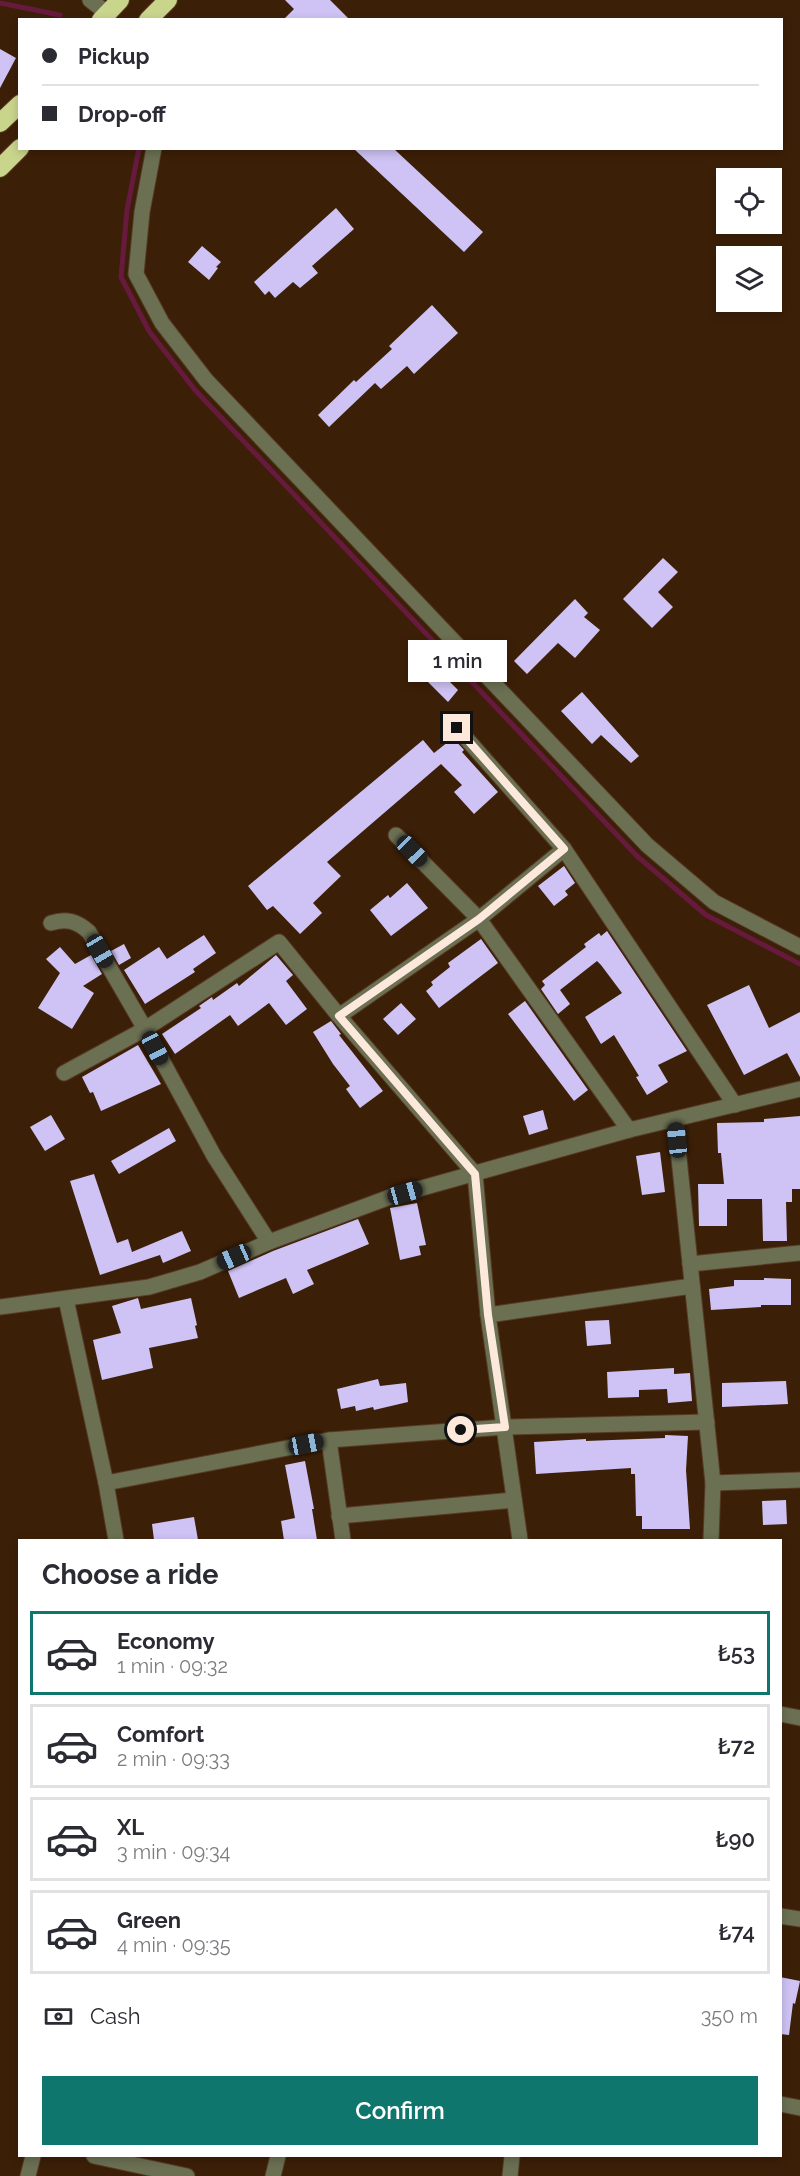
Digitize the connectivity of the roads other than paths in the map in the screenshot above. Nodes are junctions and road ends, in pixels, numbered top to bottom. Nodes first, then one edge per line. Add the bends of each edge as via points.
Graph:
1 (91, 0) edge
2 (120, 0) edge
3 (168, 0) edge
4 (104, 16) edge
5 (150, 18) edge
6 (18, 106) edge
7 (0, 123) edge
8 (18, 150) edge
9 (154, 150) edge
10 (0, 168) edge
11 (457, 728) dead end
12 (396, 835) dead end
13 (564, 849) junction
14 (479, 919) junction
15 (51, 923) dead end
16 (800, 947) edge
17 (339, 1016) junction
18 (145, 1029) junction
19 (64, 1073) dead end
20 (800, 1089) edge
21 (735, 1105) junction
22 (675, 1119) junction
23 (629, 1130) junction
24 (475, 1174) junction
25 (269, 1242) junction
26 (800, 1253) edge
27 (690, 1264) junction
28 (692, 1286) junction
29 (66, 1299) junction
30 (0, 1307) edge
31 (488, 1315) junction
32 (707, 1422) junction
33 (505, 1427) junction
34 (329, 1440) junction
35 (800, 1480) edge
36 (106, 1483) junction
37 (713, 1483) junction
38 (514, 1500) junction
39 (339, 1516) junction
40 (116, 1539) edge
41 (343, 1539) edge
42 (520, 1539) edge
43 (711, 1539) edge
44 (782, 1714) edge
45 (800, 1718) edge
46 (782, 1916) edge
47 (800, 1919) edge
48 (782, 2104) edge
49 (800, 2108) edge
50 (33, 2157) edge
51 (99, 2157) edge
52 (278, 2157) edge
53 (512, 2157) edge
54 (28, 2176) edge
55 (187, 2176) edge
56 (273, 2176) edge
57 (510, 2176) edge

1 - 4 street
2 - 4 highway
3 - 5 highway
6 - 7 highway
8 - 10 highway
9 - 16 street via 136,274 162,322 207,380 647,845 714,902
11 - 13 street
12 - 14 street
13 - 14 street
13 - 21 street
14 - 17 street
14 - 23 street
15 - 18 street via 76,922 88,932
17 - 18 street via 279,942
17 - 24 street
18 - 19 street
18 - 25 street via 214,1156
20 - 21 street
21 - 22 street
22 - 23 street
22 - 27 street
23 - 24 street
24 - 25 street via 390,1197
24 - 31 street
25 - 29 street via 173,1281
26 - 27 street
27 - 28 street
28 - 31 street
28 - 32 street
29 - 30 street
29 - 36 street
31 - 33 street
32 - 33 street
32 - 37 street
33 - 34 street
33 - 38 street
34 - 36 street
34 - 39 street
35 - 37 street
36 - 40 street
37 - 43 street
38 - 39 street
38 - 42 street
39 - 41 street
44 - 45 street
46 - 47 street
48 - 49 street
50 - 54 street
51 - 55 street
52 - 56 street
53 - 57 street

